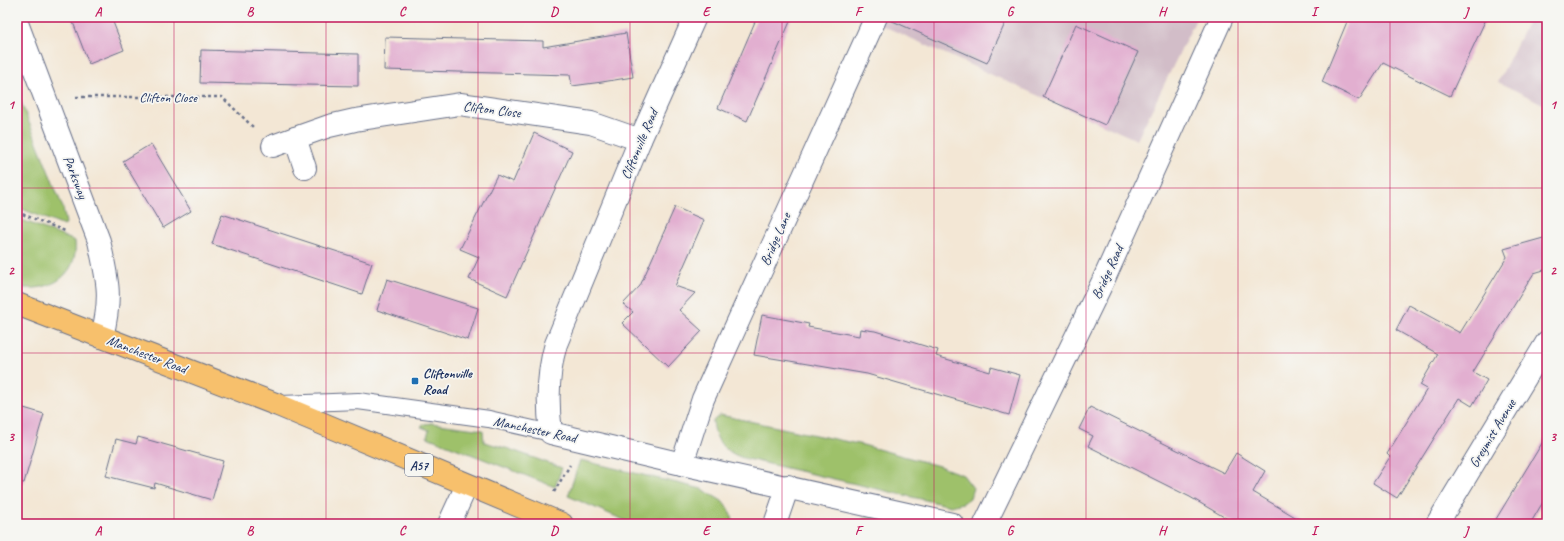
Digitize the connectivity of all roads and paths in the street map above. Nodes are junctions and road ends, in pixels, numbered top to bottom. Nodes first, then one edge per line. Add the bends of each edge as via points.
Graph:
1 (695, 17) edge
2 (876, 17) edge
3 (1222, 17) edge
4 (17, 23) edge
5 (45, 98) junction
6 (295, 138) junction
7 (640, 140) junction
8 (273, 146) joint
9 (305, 168) dead end
10 (17, 212) edge
11 (68, 232) dead end
12 (17, 304) edge
13 (102, 337) junction
14 (1547, 342) edge
15 (278, 405) junction
16 (551, 433) junction
17 (682, 464) junction
18 (467, 485) junction
19 (788, 486) junction
20 (449, 524) edge
21 (562, 524) edge
22 (775, 524) edge
23 (952, 524) edge
24 (985, 524) edge
25 (1437, 524) edge

1 - 7 street, Cliftonville Road
2 - 17 street, Bridge Lane via 702,399
3 - 24 street, Bridge Road via 1103,281
4 - 5 street, Parksway
5 - 8 path, Clifton Close via 222,97
5 - 13 street, Parksway via 91,218 108,279 109,307
6 - 7 street, Clifton Close via 354,120 460,104 591,123
6 - 8 street, Clifton Close
6 - 9 street
7 - 16 street, Cliftonville Road via 556,344 548,379
10 - 11 path
12 - 13 main road, Manchester Road / A57
13 - 15 main road, Manchester Road / A57
14 - 25 street, Greymist Avenue
15 - 16 lane, Manchester Road via 358,401 490,419
15 - 18 main road, Manchester Road / A57
16 - 17 street, Manchester Road
17 - 19 street, Manchester Road
18 - 20 street
18 - 21 main road, Manchester Road / A57
19 - 22 street
19 - 23 street, Manchester Road

